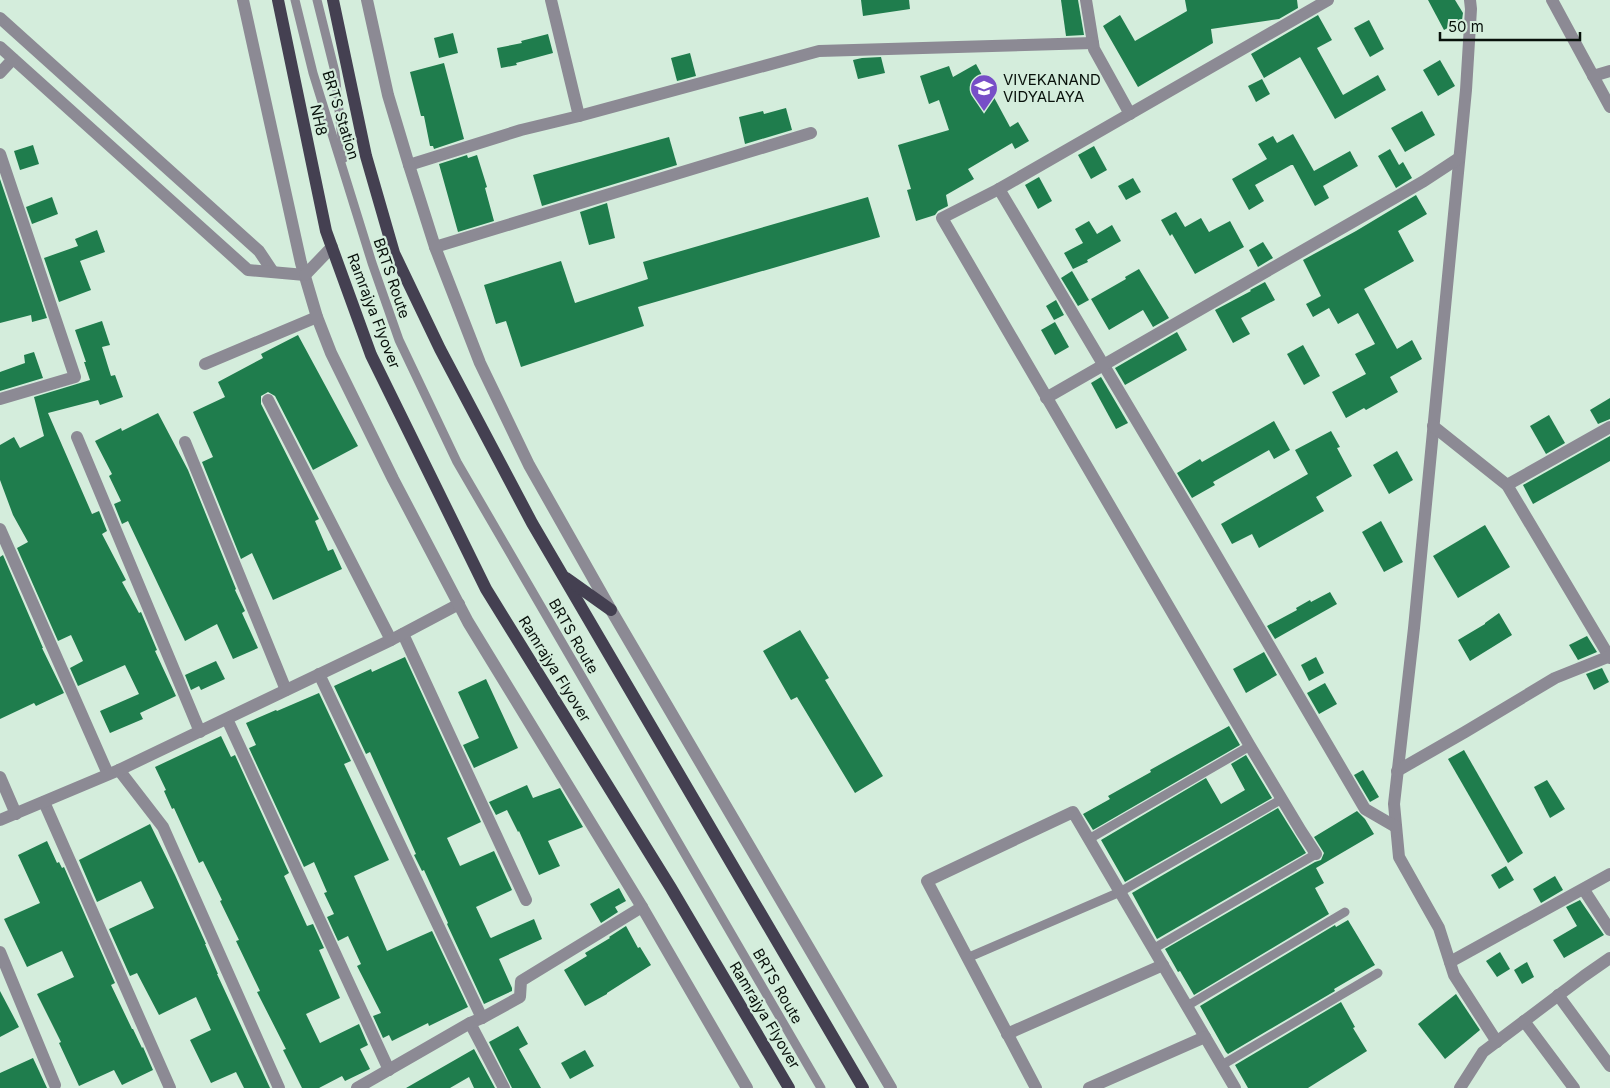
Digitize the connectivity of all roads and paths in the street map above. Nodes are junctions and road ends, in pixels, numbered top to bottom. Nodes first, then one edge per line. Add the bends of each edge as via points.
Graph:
1 (243, 0) edge
2 (278, 0) edge
3 (296, 0) edge
4 (317, 0) edge
5 (333, 0) edge
6 (367, 0) edge
7 (551, 0) edge
8 (1086, 0) edge
9 (1328, 0) edge
10 (1470, 0) edge
11 (1552, 0) edge
12 (0, 18) edge
13 (1093, 43) junction
14 (0, 47) edge
15 (13, 59) junction
16 (1610, 71) edge
17 (0, 73) edge
18 (1593, 76) junction
19 (1610, 107) edge
20 (1130, 114) junction
21 (579, 116) junction
22 (811, 133) dead end
23 (1, 156) edge
24 (1460, 158) junction
25 (409, 165) junction
26 (346, 178) junction
27 (999, 189) junction
28 (332, 247) junction
29 (435, 247) junction
30 (273, 272) junction
31 (305, 275) junction
32 (318, 319) junction
33 (205, 364) dead end
34 (1104, 366) junction
35 (1046, 398) junction
36 (0, 399) edge
37 (268, 400) dead end
38 (1433, 426) junction
39 (1610, 427) edge
40 (77, 437) dead end
41 (185, 442) dead end
42 (1507, 485) junction
43 (0, 529) edge
44 (562, 575) junction
45 (459, 604) junction
46 (611, 610) junction
47 (403, 634) junction
48 (390, 640) junction
49 (1610, 657) edge
50 (319, 674) junction
51 (286, 690) junction
52 (227, 719) junction
53 (200, 732) junction
54 (1250, 746) junction
55 (1397, 771) junction
56 (114, 772) junction
57 (0, 777) edge
58 (1282, 799) junction
59 (44, 802) junction
60 (16, 814) junction
61 (0, 820) edge
62 (1396, 827) junction
63 (1089, 839) junction
64 (1316, 854) joint
65 (1610, 874) edge
66 (1584, 890) junction
67 (1120, 892) junction
68 (526, 900) dead end
69 (642, 907) junction
70 (1345, 912) dead end
71 (1610, 930) edge
72 (1153, 949) junction
73 (0, 952) edge
74 (967, 958) junction
75 (1610, 958) edge
76 (1450, 962) junction
77 (1163, 965) junction
78 (1378, 973) dead end
79 (1558, 995) junction
80 (1187, 1006) junction
81 (476, 1021) junction
82 (1524, 1021) junction
83 (1008, 1034) junction
84 (1205, 1037) junction
85 (1497, 1042) junction
86 (1222, 1065) junction
87 (1610, 1066) edge
88 (389, 1070) junction
89 (55, 1085) dead end
90 (170, 1088) edge
91 (279, 1088) edge
92 (356, 1088) edge
93 (504, 1088) edge
94 (747, 1088) edge
95 (789, 1088) edge
96 (821, 1088) edge
97 (863, 1088) edge
98 (891, 1088) edge
99 (1036, 1088) edge
100 (1088, 1088) edge
101 (1235, 1088) edge
102 (1460, 1088) edge
103 (1574, 1088) edge

1 - 31 street
2 - 28 main road, NH8
3 - 26 lane, BRTS Station via 313,73
4 - 26 lane, BRTS Station via 335,72
5 - 44 main road via 366,156 394,253 440,349
6 - 25 street via 388,94
7 - 21 street
8 - 13 street
9 - 20 street
10 - 24 street
11 - 18 street
12 - 30 street via 259,251
13 - 20 street
13 - 21 street via 820,51
14 - 15 street
15 - 17 street
15 - 30 street via 248,270
16 - 18 street
18 - 19 street
20 - 27 street
21 - 25 street via 521,130
22 - 29 street
23 - 36 street via 75,377
24 - 34 street
24 - 38 street
25 - 29 street
26 - 96 lane, BRTS Route via 399,340 457,462
27 - 34 street
27 - 35 street via 942,218
28 - 31 street
28 - 95 main road, Ramrajya Flyover via 371,355 486,589 671,888
29 - 46 street via 484,371 529,465
30 - 31 street
31 - 32 street
32 - 33 street
32 - 45 street via 331,353 389,471
34 - 35 street
34 - 62 street via 1364,809
35 - 54 street
37 - 48 street
38 - 42 street
38 - 55 street
39 - 42 street
40 - 53 street
41 - 51 street
42 - 49 street
43 - 56 street
44 - 46 main road
44 - 97 main road
45 - 47 street
45 - 69 street
46 - 98 street
47 - 48 street
47 - 68 street
48 - 50 street
49 - 55 street via 1554,678
50 - 51 street
50 - 81 street
51 - 52 street
52 - 53 street
52 - 88 street
53 - 56 street
54 - 58 street
54 - 63 lane
55 - 62 street
56 - 59 street
56 - 91 street via 163,827
57 - 60 street
58 - 64 street
58 - 67 lane
59 - 60 street
59 - 90 street
60 - 61 street
62 - 76 street via 1399,857 1439,928
63 - 67 street
63 - 74 street via 1073,812 927,881
64 - 72 lane
65 - 66 street
66 - 71 street
66 - 76 street
67 - 72 street
67 - 74 lane
69 - 81 street via 521,981 520,997
69 - 94 street
70 - 80 lane
72 - 77 street
73 - 89 street
74 - 83 street
75 - 79 street
76 - 85 street via 1454,975
77 - 80 street
77 - 83 street
78 - 86 lane
79 - 82 street
79 - 87 street
80 - 84 street
81 - 88 street
81 - 93 street
82 - 85 street
82 - 103 street
83 - 99 street
84 - 86 street
84 - 100 street
85 - 102 street via 1483,1052
86 - 101 street
88 - 92 street

